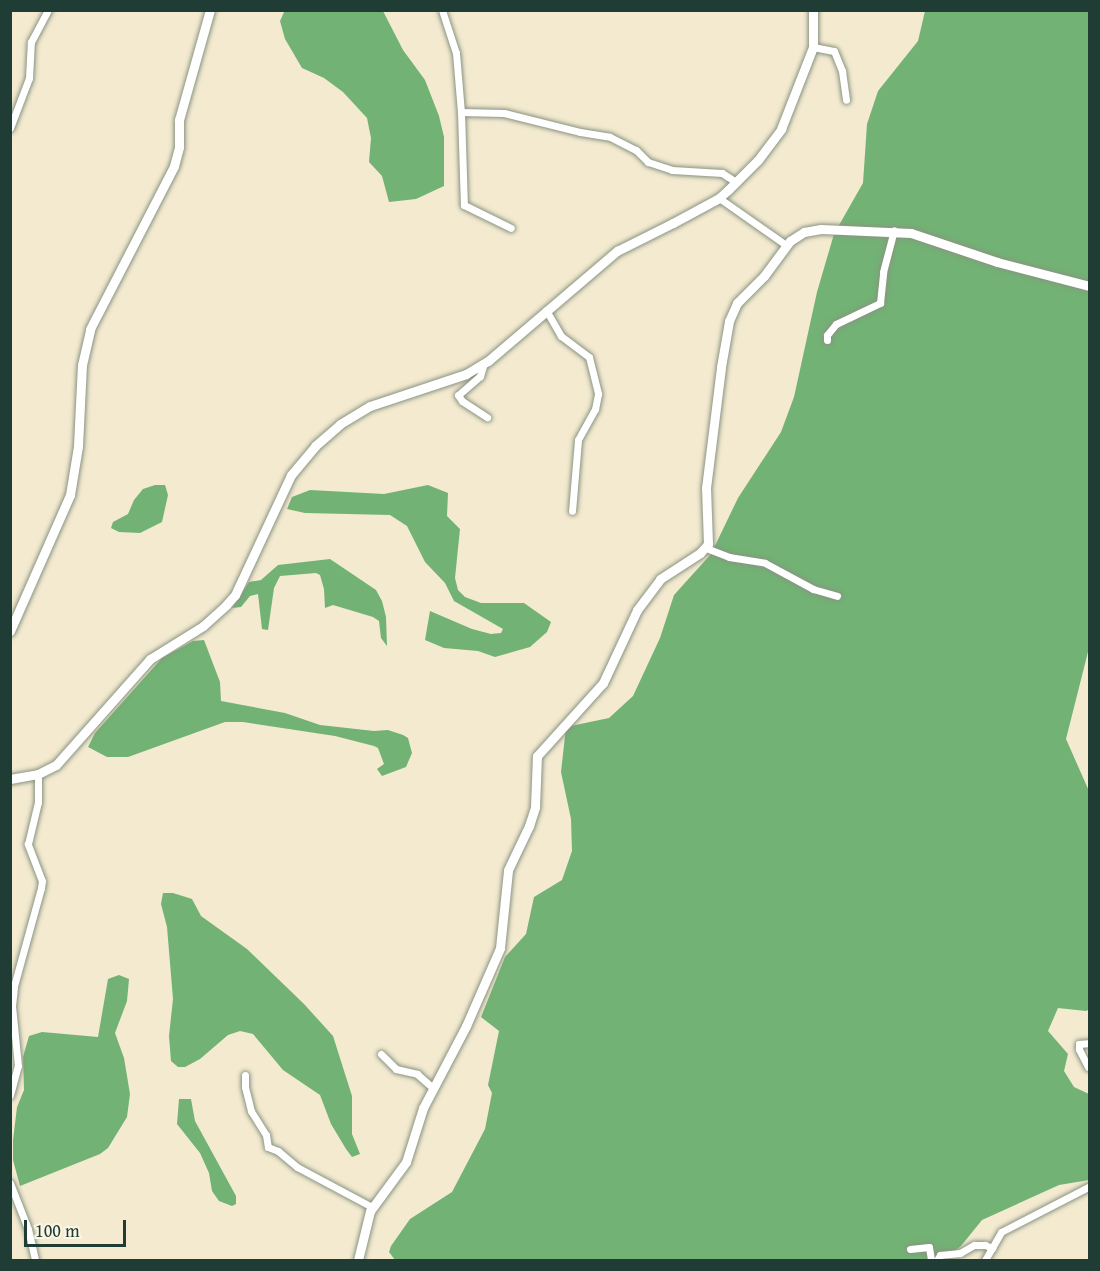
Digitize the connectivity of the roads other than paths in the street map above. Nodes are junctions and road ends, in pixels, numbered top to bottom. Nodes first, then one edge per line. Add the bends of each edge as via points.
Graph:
1 (48, 10) edge
2 (210, 10) edge
3 (442, 10) edge
4 (813, 10) edge
5 (813, 47) junction
6 (846, 100) dead end
7 (461, 112) junction
8 (10, 128) edge
9 (736, 182) junction
10 (719, 198) junction
11 (511, 228) dead end
12 (894, 230) junction
13 (786, 245) junction
14 (1089, 286) edge
15 (546, 310) junction
16 (827, 340) dead end
17 (484, 363) junction
18 (487, 417) dead end
19 (572, 510) dead end
20 (706, 548) junction
21 (837, 596) dead end
22 (10, 631) edge
23 (38, 774) junction
24 (10, 780) edge
25 (1089, 1043) edge
26 (381, 1054) dead end
27 (1088, 1067) edge
28 (245, 1075) dead end
29 (433, 1088) junction
30 (10, 1095) edge
31 (10, 1183) edge
32 (1089, 1186) edge
33 (372, 1207) junction
34 (992, 1248) junction
35 (910, 1249) dead end
36 (35, 1260) edge
37 (358, 1260) edge
38 (932, 1260) edge
39 (937, 1260) edge
40 (986, 1260) edge

1 - 8 street via 31,42 27,86
2 - 22 street via 179,120 180,147 174,166 90,329 82,365 78,446 70,495
3 - 7 street via 456,53
4 - 5 street
5 - 6 street via 834,51 842,71
5 - 9 street via 781,129
7 - 9 street via 504,112 610,136 636,150 648,162 672,170 722,173
7 - 11 street via 464,205
9 - 10 street
10 - 13 street
10 - 15 street via 617,251
12 - 13 street via 811,230
12 - 14 street
12 - 16 street via 880,303 836,324
13 - 20 street via 764,276 737,303 729,321 706,488
15 - 17 street
15 - 19 street via 561,336 590,357 598,394 595,409 578,440
17 - 18 street via 480,376 458,395
17 - 23 street via 466,374 360,411 315,446 291,475 226,606 203,626 150,659 65,757
20 - 21 street via 729,557 765,563 813,589
20 - 29 street via 660,579 637,610 603,683 537,756 535,807 508,870 500,948 466,1026
23 - 24 street
23 - 30 street via 38,802 28,844 42,881 14,986 18,1066
25 - 27 street via 1080,1044 1079,1049
26 - 29 street via 396,1069 417,1074
28 - 33 street via 251,1111 266,1135 268,1148
29 - 33 street via 406,1162
31 - 36 street
32 - 34 street via 1005,1230
33 - 37 street
34 - 39 street via 974,1245 960,1253 940,1255
34 - 40 street
35 - 38 street via 929,1247

